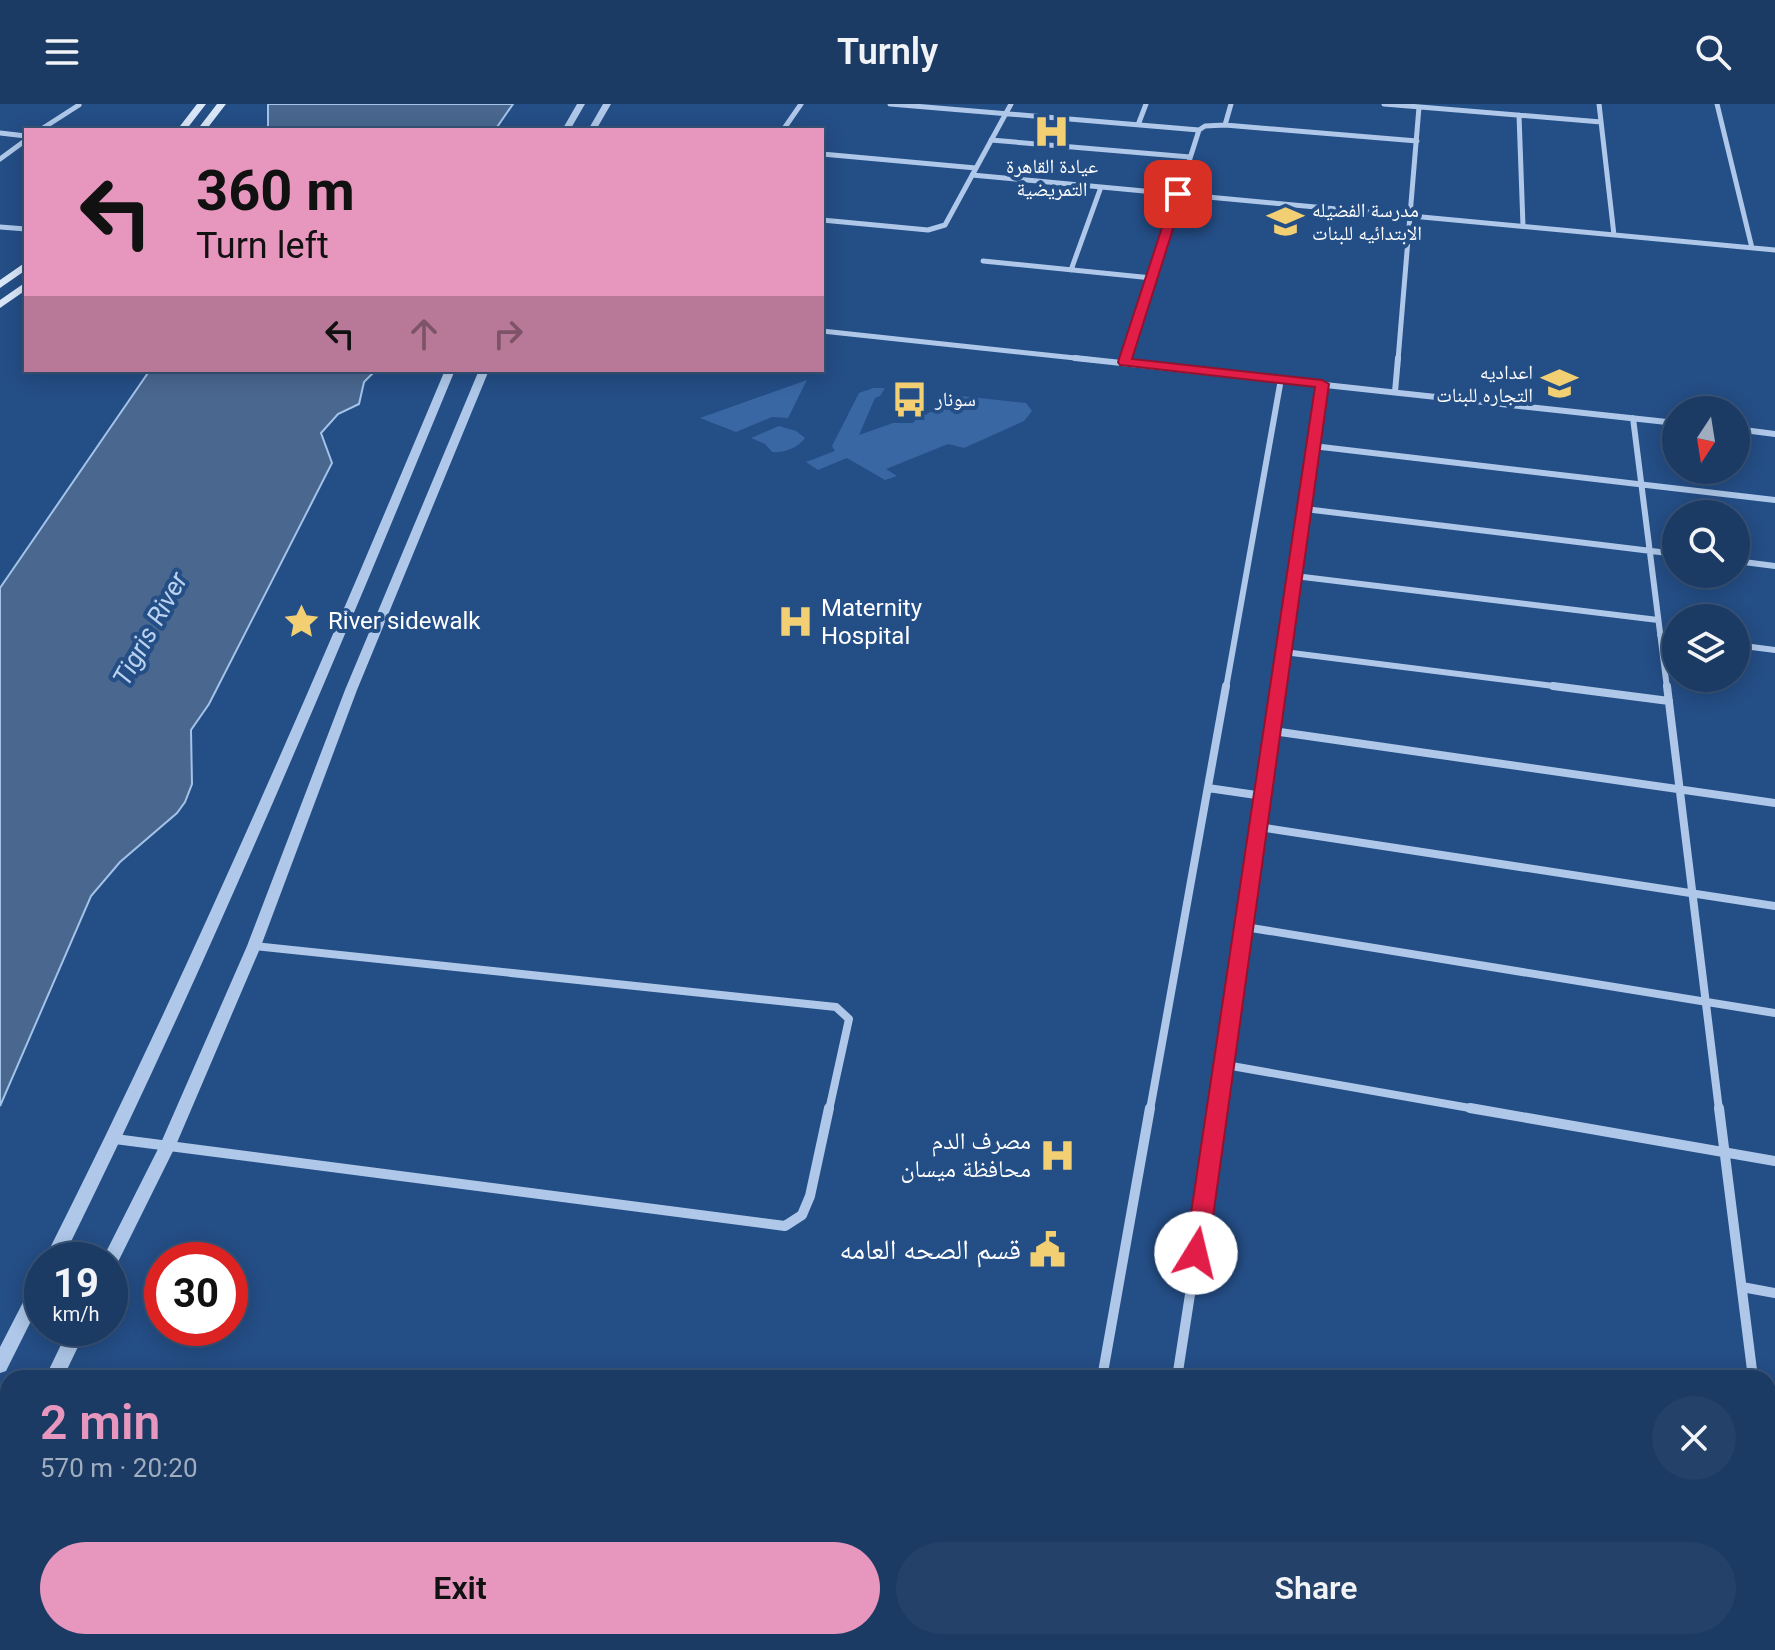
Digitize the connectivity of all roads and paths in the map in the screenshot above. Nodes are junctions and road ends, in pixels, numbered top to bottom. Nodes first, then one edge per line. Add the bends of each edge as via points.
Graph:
1 (202, 104) edge
2 (222, 104) edge
3 (581, 104) edge
4 (607, 104) edge
5 (801, 104) edge
6 (890, 104) edge
7 (1011, 104) edge
8 (1146, 104) edge
9 (1231, 104) edge
10 (1384, 104) edge
11 (1599, 104) edge
12 (1717, 104) edge
13 (79, 105) edge
14 (1419, 107) junction
15 (1005, 114) junction
16 (1519, 115) junction
17 (1601, 122) junction
18 (1138, 125) junction
19 (1225, 125) junction
20 (43, 128) edge
21 (183, 128) edge
22 (203, 128) edge
23 (567, 128) edge
24 (593, 128) edge
25 (784, 128) edge
26 (1199, 130) junction
27 (0, 133) edge
28 (24, 138) edge
29 (24, 140) edge
30 (991, 140) junction
31 (1417, 141) junction
32 (824, 154) edge
33 (1190, 157) junction
34 (0, 159) edge
35 (976, 168) junction
36 (972, 175) junction
37 (1101, 187) junction
38 (1178, 194) junction
39 (1410, 216) junction
40 (824, 220) edge
41 (1523, 226) junction
42 (0, 227) edge
43 (24, 229) edge
44 (1614, 235) junction
45 (1752, 248) junction
46 (1775, 250) edge
47 (983, 261) dead end
48 (24, 267) edge
49 (1071, 270) junction
50 (1152, 278) junction
51 (0, 285) edge
52 (24, 287) edge
53 (0, 305) edge
54 (824, 331) edge
55 (1125, 362) junction
56 (449, 372) edge
57 (483, 372) edge
58 (1281, 379) junction
59 (1322, 384) junction
60 (1395, 392) junction
61 (1633, 418) junction
62 (1662, 421) edge
63 (1750, 431) edge
64 (1775, 434) edge
65 (1313, 446) junction
66 (1641, 484) junction
67 (1775, 500) edge
68 (1305, 509) junction
69 (1650, 551) junction
70 (1662, 552) edge
71 (1750, 563) edge
72 (1775, 566) edge
73 (1295, 576) junction
74 (1658, 620) junction
75 (1660, 635) joint
76 (1750, 647) edge
77 (1775, 650) edge
78 (1284, 652) junction
79 (1669, 701) junction
80 (1273, 731) junction
81 (1208, 788) junction
82 (1679, 789) junction
83 (1263, 796) junction
84 (1775, 803) edge
85 (1259, 827) junction
86 (1692, 893) junction
87 (1775, 906) edge
88 (1245, 927) junction
89 (254, 946) junction
90 (1706, 1002) junction
91 (1775, 1013) edge
92 (1226, 1065) junction
93 (115, 1139) junction
94 (168, 1145) junction
95 (1725, 1152) junction
96 (1775, 1161) edge
97 (62, 1242) edge
98 (120, 1242) edge
99 (1742, 1287) junction
100 (1775, 1293) edge
101 (24, 1318) edge
102 (69, 1346) edge
103 (0, 1365) edge
104 (58, 1370) edge
105 (1103, 1370) edge
106 (1178, 1370) edge
107 (1752, 1370) edge

1 - 21 main road
2 - 22 main road
3 - 23 street
4 - 24 street
5 - 25 street
6 - 15 street
7 - 15 street
8 - 18 street
9 - 19 street
10 - 14 street
11 - 17 street
12 - 45 street
13 - 20 street
14 - 16 street
14 - 31 street
15 - 18 street
15 - 30 street
16 - 17 street
16 - 41 street
17 - 44 street
18 - 26 street
19 - 26 street
19 - 31 street
26 - 33 street
27 - 28 street
29 - 34 street
30 - 33 street
30 - 35 street
31 - 39 street
32 - 35 street
33 - 38 street
35 - 36 street
36 - 37 street
36 - 40 street via 939,229
37 - 38 street
37 - 49 street
38 - 39 street
38 - 50 street
39 - 41 street
39 - 60 street
41 - 44 street
42 - 43 street
44 - 45 street
45 - 46 street
47 - 49 street
48 - 51 main road
49 - 50 street
50 - 55 street
52 - 53 main road
54 - 55 street
55 - 58 street
56 - 93 street via 315,691
57 - 89 street via 351,690
58 - 59 street
58 - 81 street
59 - 60 street
59 - 65 street
60 - 61 street
61 - 62 street
61 - 66 street
63 - 64 street
65 - 66 street
65 - 68 street
66 - 67 street
66 - 69 street
68 - 69 street
68 - 73 street
69 - 70 street
69 - 74 street
71 - 72 street
73 - 74 street
73 - 78 street
74 - 75 street
75 - 79 street
76 - 77 street
78 - 79 street
78 - 80 street
79 - 82 street
80 - 82 street
80 - 83 street
81 - 83 street
81 - 105 street
82 - 84 street
82 - 86 street
83 - 85 street
85 - 86 street
85 - 88 street
86 - 87 street
86 - 90 street
88 - 90 street
88 - 92 street
89 - 94 street
89 - 94 street via 836,1007 849,1019 802,1215 785,1226
90 - 91 street
90 - 95 street
92 - 95 street
92 - 106 street
93 - 94 street
93 - 97 street
94 - 98 street
95 - 96 street
95 - 99 street
99 - 100 street
99 - 107 street
101 - 103 street
102 - 104 street

